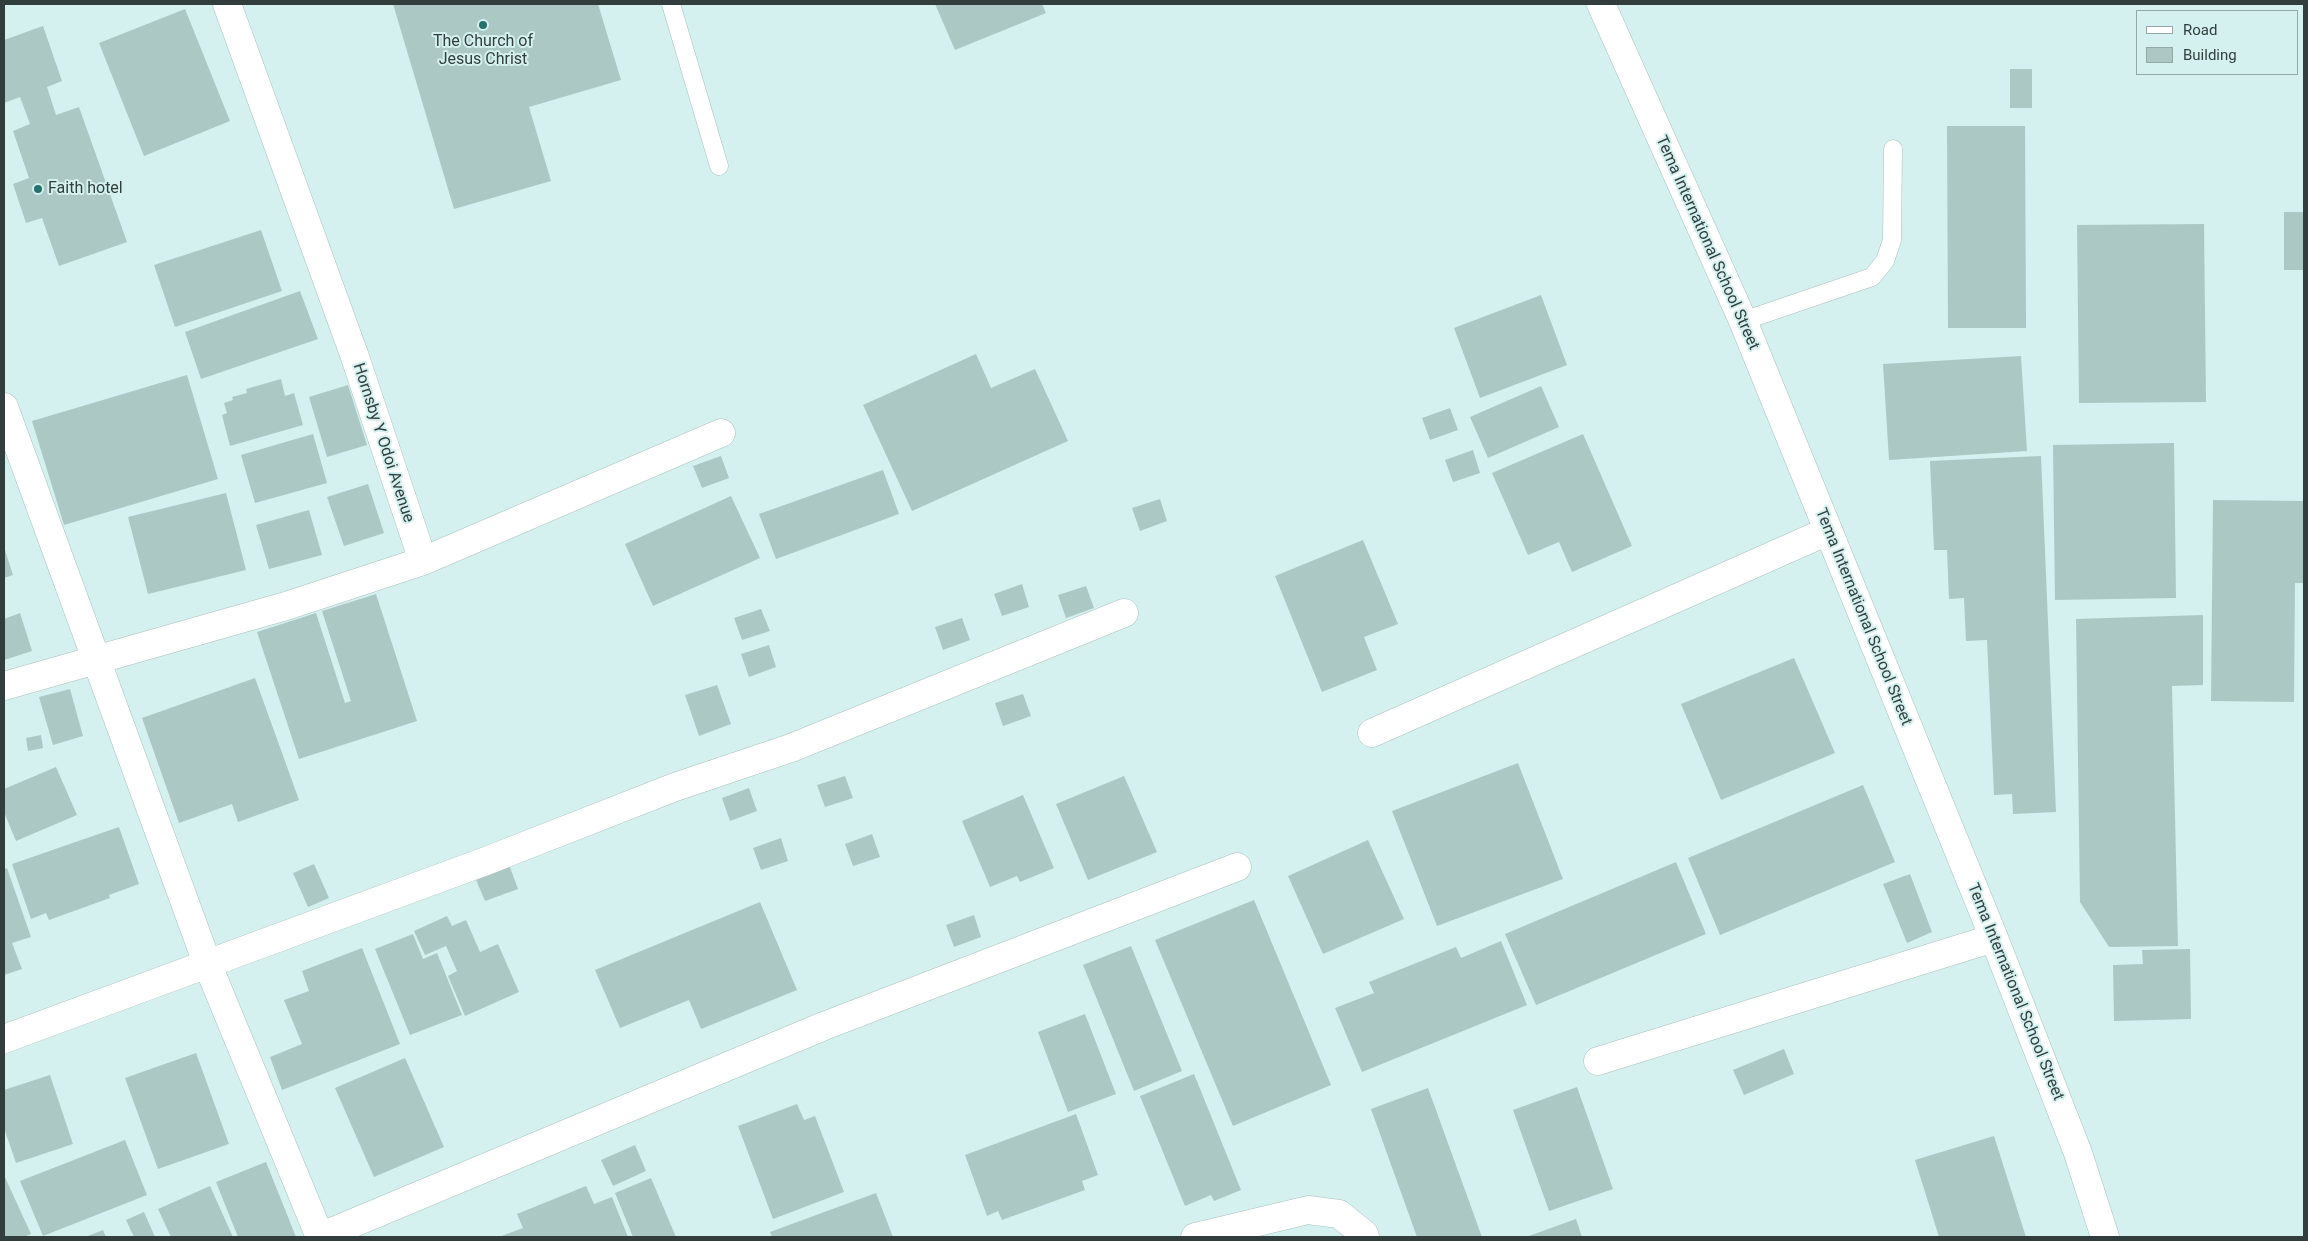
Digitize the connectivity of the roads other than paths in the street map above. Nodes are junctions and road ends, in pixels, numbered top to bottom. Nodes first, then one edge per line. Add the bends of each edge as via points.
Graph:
1 (227, 4) edge
2 (671, 4) edge
3 (1601, 4) edge
4 (1893, 149) dead end
5 (719, 166) dead end
6 (1743, 321) junction
7 (6, 420) edge
8 (721, 433) dead end
9 (1828, 531) junction
10 (423, 561) junction
11 (1124, 613) dead end
12 (97, 660) junction
13 (4, 686) edge
14 (1372, 732) dead end
15 (1237, 867) dead end
16 (1994, 938) junction
17 (208, 963) junction
18 (4, 1039) edge
19 (1598, 1061) dead end
20 (320, 1237) edge
21 (1195, 1237) edge
22 (1365, 1237) edge
23 (2105, 1237) edge

1 - 10 street, Hornsby Y Odoi Avenue via 355,357
2 - 5 lane
3 - 6 street, Tema International School Street
4 - 6 lane via 1892,240 1885,261 1872,277
6 - 9 street, Tema International School Street
7 - 12 street
8 - 10 street
9 - 14 street
9 - 16 street, Tema International School Street
10 - 12 street via 286,606
11 - 17 street via 791,748 675,787 486,861
12 - 13 street
12 - 17 street
15 - 20 street via 824,1026
16 - 19 street
16 - 23 street, Tema International School Street via 2078,1153
17 - 18 street
17 - 20 street
21 - 22 street via 1308,1210 1339,1214

